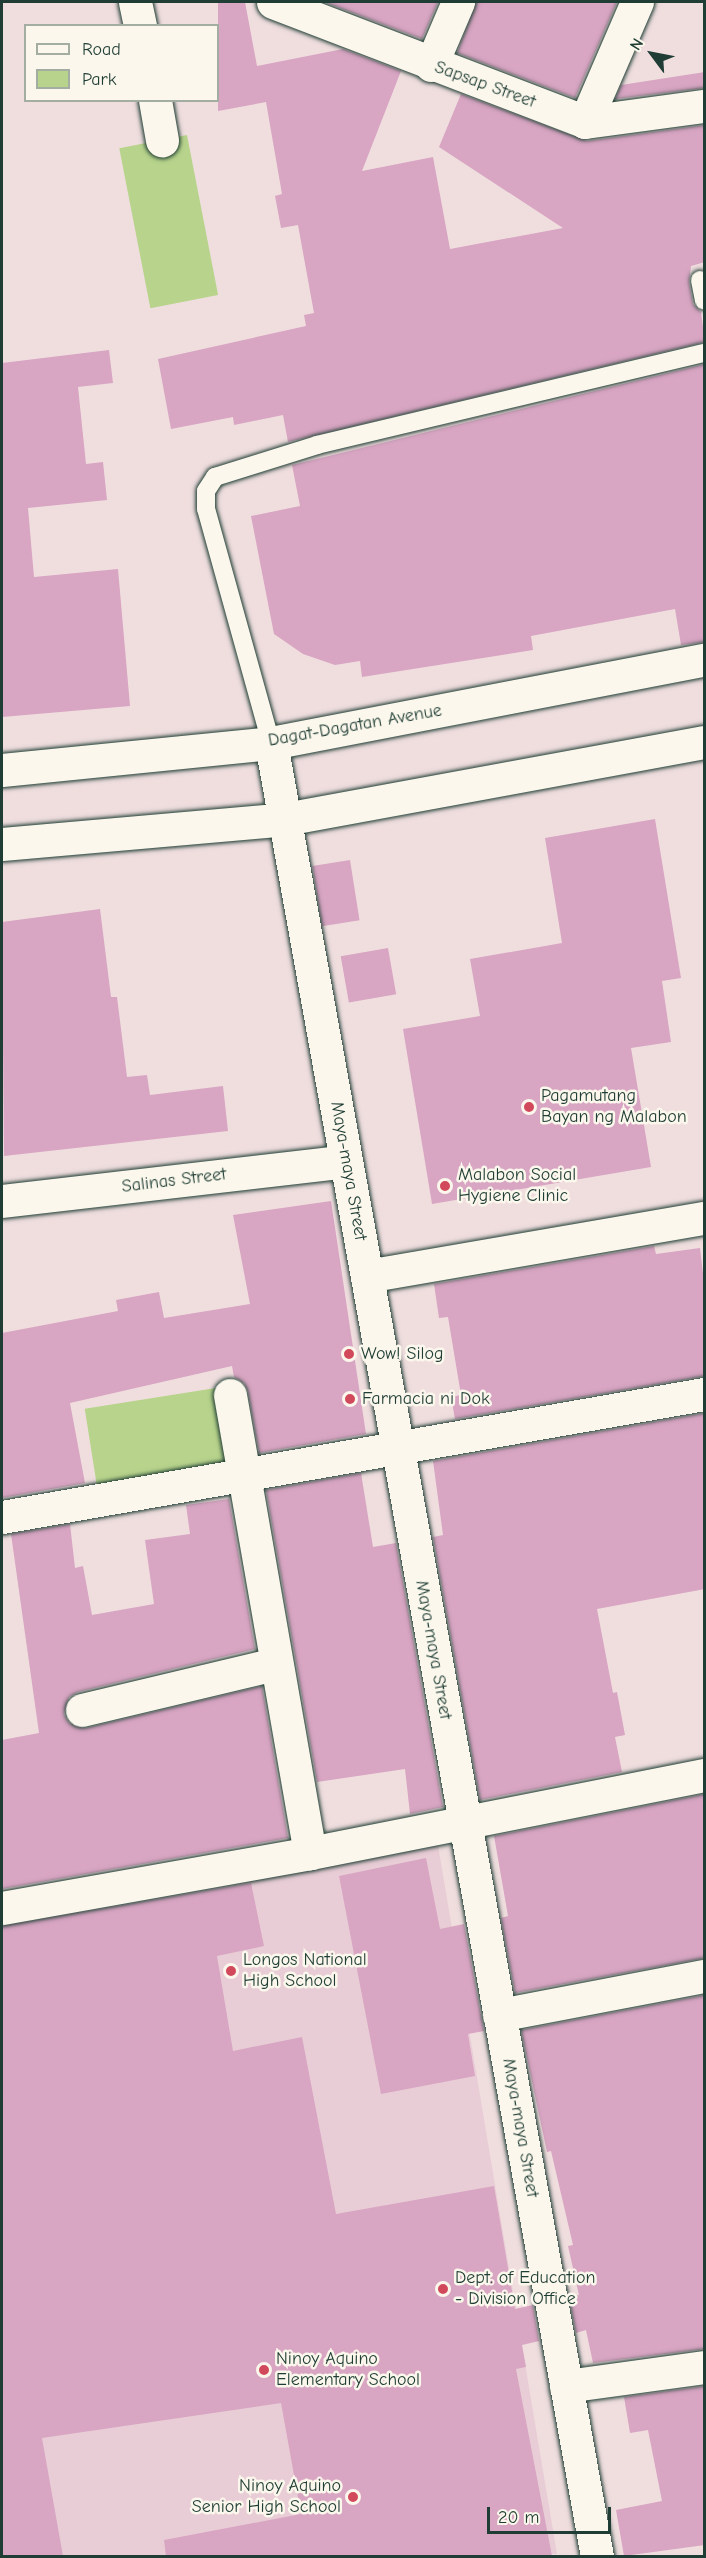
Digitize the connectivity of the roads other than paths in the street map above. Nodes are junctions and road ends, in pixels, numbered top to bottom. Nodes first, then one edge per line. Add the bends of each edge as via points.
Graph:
1 (135, 2) edge
2 (458, 2) edge
3 (637, 2) edge
4 (290, 4) edge
5 (140, 24) edge
6 (431, 65) junction
7 (155, 102) edge
8 (705, 106) edge
9 (585, 122) junction
10 (162, 140) dead end
11 (700, 280) dead end
12 (705, 302) edge
13 (705, 353) edge
14 (705, 660) edge
15 (705, 742) edge
16 (271, 743) junction
17 (2, 770) edge
18 (285, 819) junction
19 (2, 844) edge
20 (346, 1161) junction
21 (2, 1201) edge
22 (705, 1218) edge
23 (367, 1276) junction
24 (705, 1394) edge
25 (230, 1395) dead end
26 (398, 1449) junction
27 (242, 1473) junction
28 (2, 1516) edge
29 (275, 1664) junction
30 (82, 1710) dead end
31 (705, 1775) edge
32 (464, 1823) junction
33 (310, 1853) junction
34 (2, 1908) edge
35 (705, 1976) edge
36 (499, 2015) junction
37 (705, 2367) edge
38 (566, 2386) junction
39 (597, 2556) edge

1 - 5 street
2 - 6 street
3 - 9 street
4 - 6 street, Sapsap Street
6 - 9 street, Sapsap Street
7 - 10 street
8 - 9 street, Sapsap Street
11 - 12 lane
13 - 16 lane via 317,445 215,477 206,491 206,509
14 - 16 street, Dagat-Dagatan Avenue
15 - 18 street
16 - 17 street, Dagat-Dagatan Avenue
16 - 18 street, Maya-maya Street
18 - 19 street
18 - 20 street, Maya-maya Street
20 - 21 street, Salinas Street
20 - 23 street, Maya-maya Street
22 - 23 street
23 - 26 street, Maya-maya Street
24 - 26 street
25 - 27 street
26 - 27 street
26 - 32 street, Maya-maya Street
27 - 28 street
27 - 29 street
29 - 30 street
29 - 33 street
31 - 32 street
32 - 33 street
32 - 36 street, Maya-maya Street
33 - 34 street
35 - 36 street
36 - 38 street, Maya-maya Street
37 - 38 street
38 - 39 street, Maya-maya Street

